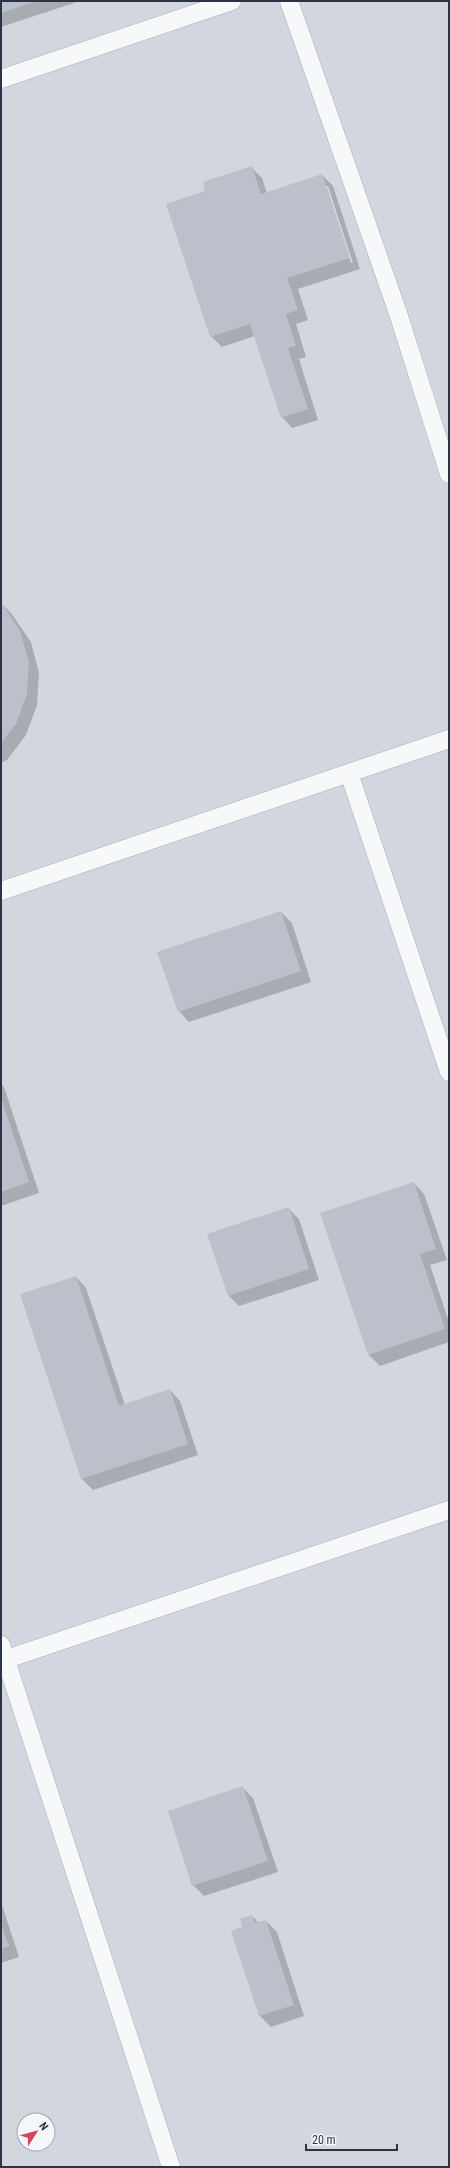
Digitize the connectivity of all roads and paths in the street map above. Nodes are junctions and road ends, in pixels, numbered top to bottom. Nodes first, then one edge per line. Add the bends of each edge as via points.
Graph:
1 (232, 1) edge
2 (289, 1) edge
3 (1, 79) edge
4 (443, 432) edge
5 (449, 474) edge
6 (449, 739) edge
7 (349, 772) junction
8 (1, 891) edge
9 (449, 1072) edge
10 (449, 1510) edge
11 (2, 1655) edge
12 (171, 2167) edge

1 - 3 lane
2 - 4 lane via 395,306
4 - 5 lane
6 - 7 lane
7 - 8 lane
7 - 9 lane
10 - 11 lane
11 - 12 lane

